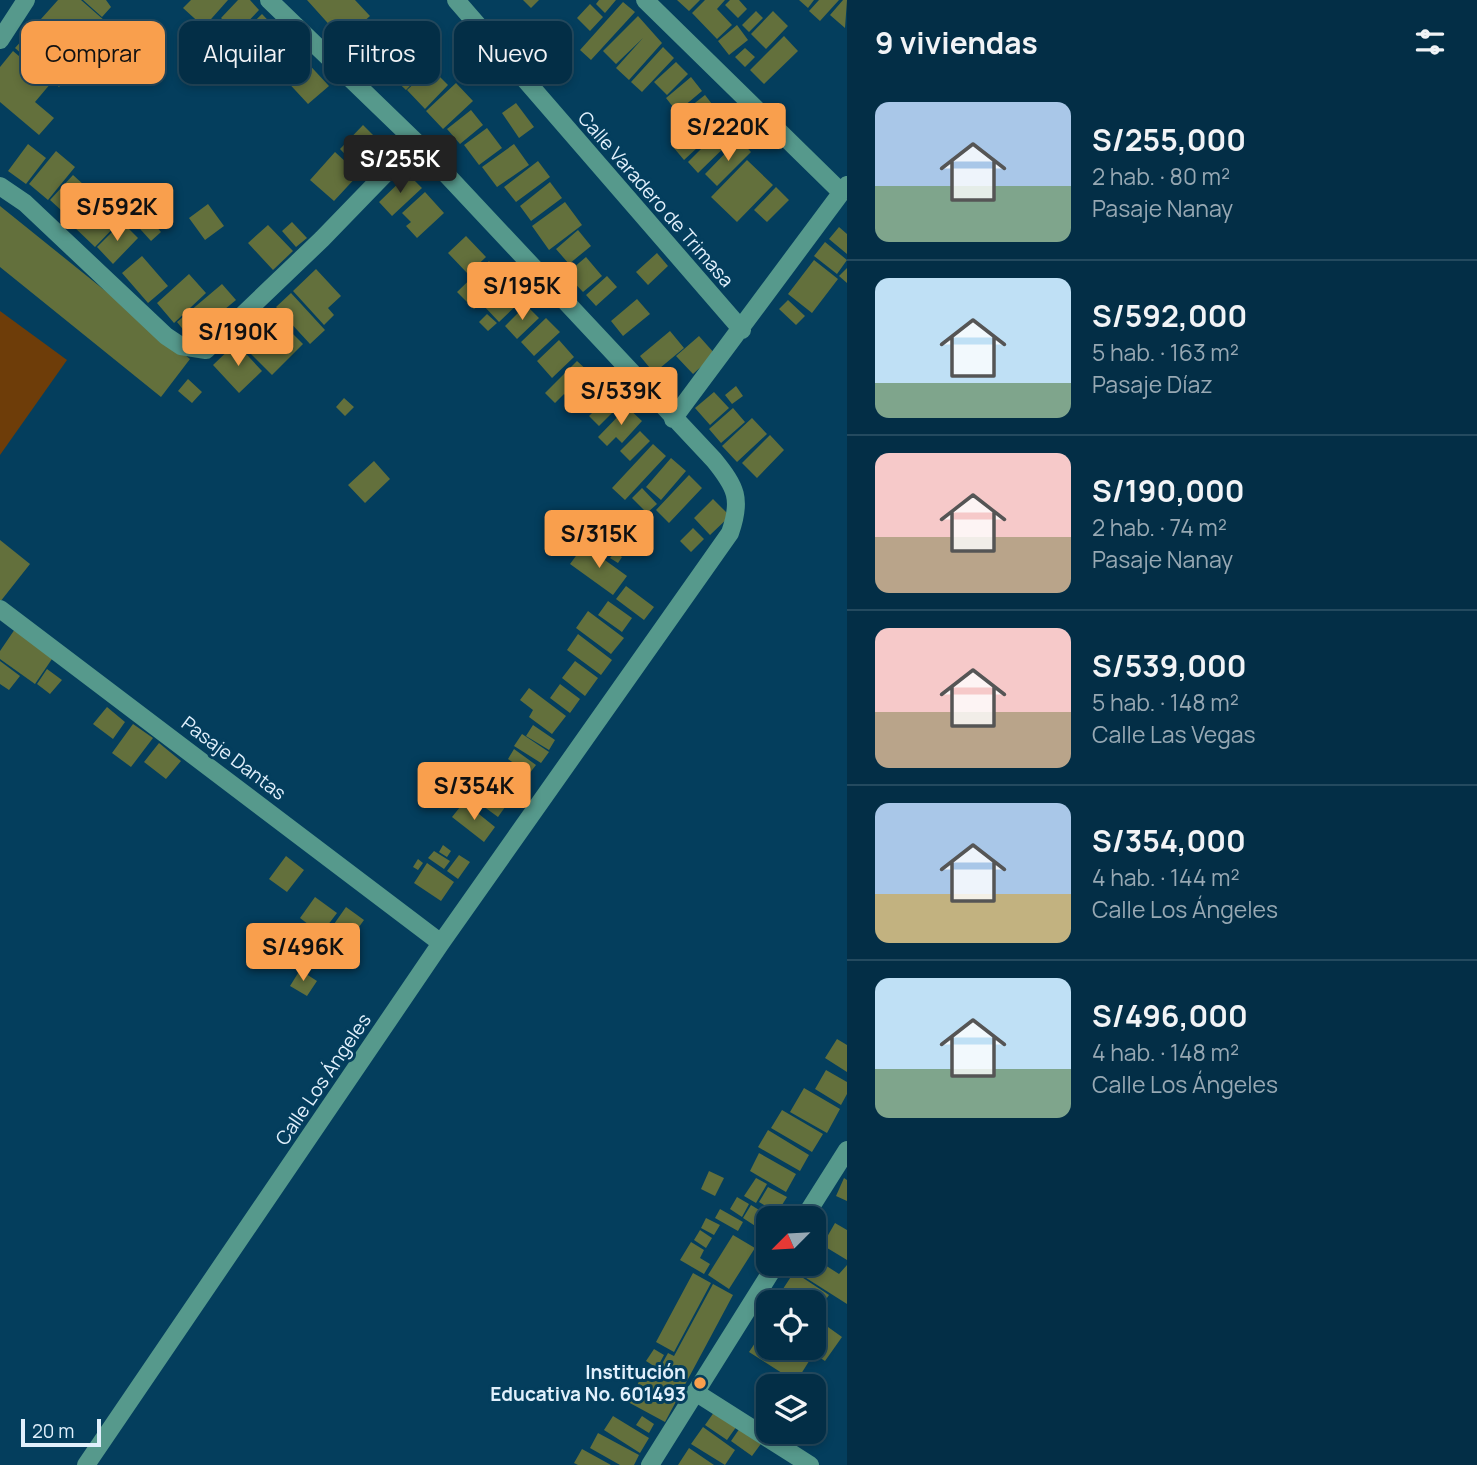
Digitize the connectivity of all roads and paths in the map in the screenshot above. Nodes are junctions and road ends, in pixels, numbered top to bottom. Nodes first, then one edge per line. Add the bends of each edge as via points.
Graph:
1 (269, 0) edge
2 (456, 0) edge
3 (645, 0) edge
4 (15, 4) edge
5 (0, 40) edge
6 (416, 142) junction
7 (0, 186) edge
8 (844, 188) edge
9 (742, 330) junction
10 (674, 419) junction
11 (0, 609) edge
12 (441, 943) junction
13 (847, 1150) edge
14 (812, 1206) edge
15 (768, 1276) edge
16 (695, 1392) junction
17 (86, 1465) edge
18 (650, 1465) edge
19 (810, 1465) edge

1 - 6 street
2 - 9 street, Calle Varadero de Trimasa
3 - 8 street
4 - 5 street
6 - 7 street via 215,343 197,351 166,336
6 - 10 street
8 - 9 street
9 - 10 street
10 - 12 street, Calle Los Ángeles via 732,483 738,510 730,533
11 - 12 street, Pasaje Dantas
12 - 17 street, Calle Los Ángeles
13 - 14 street
15 - 16 street
16 - 18 street
16 - 19 street

